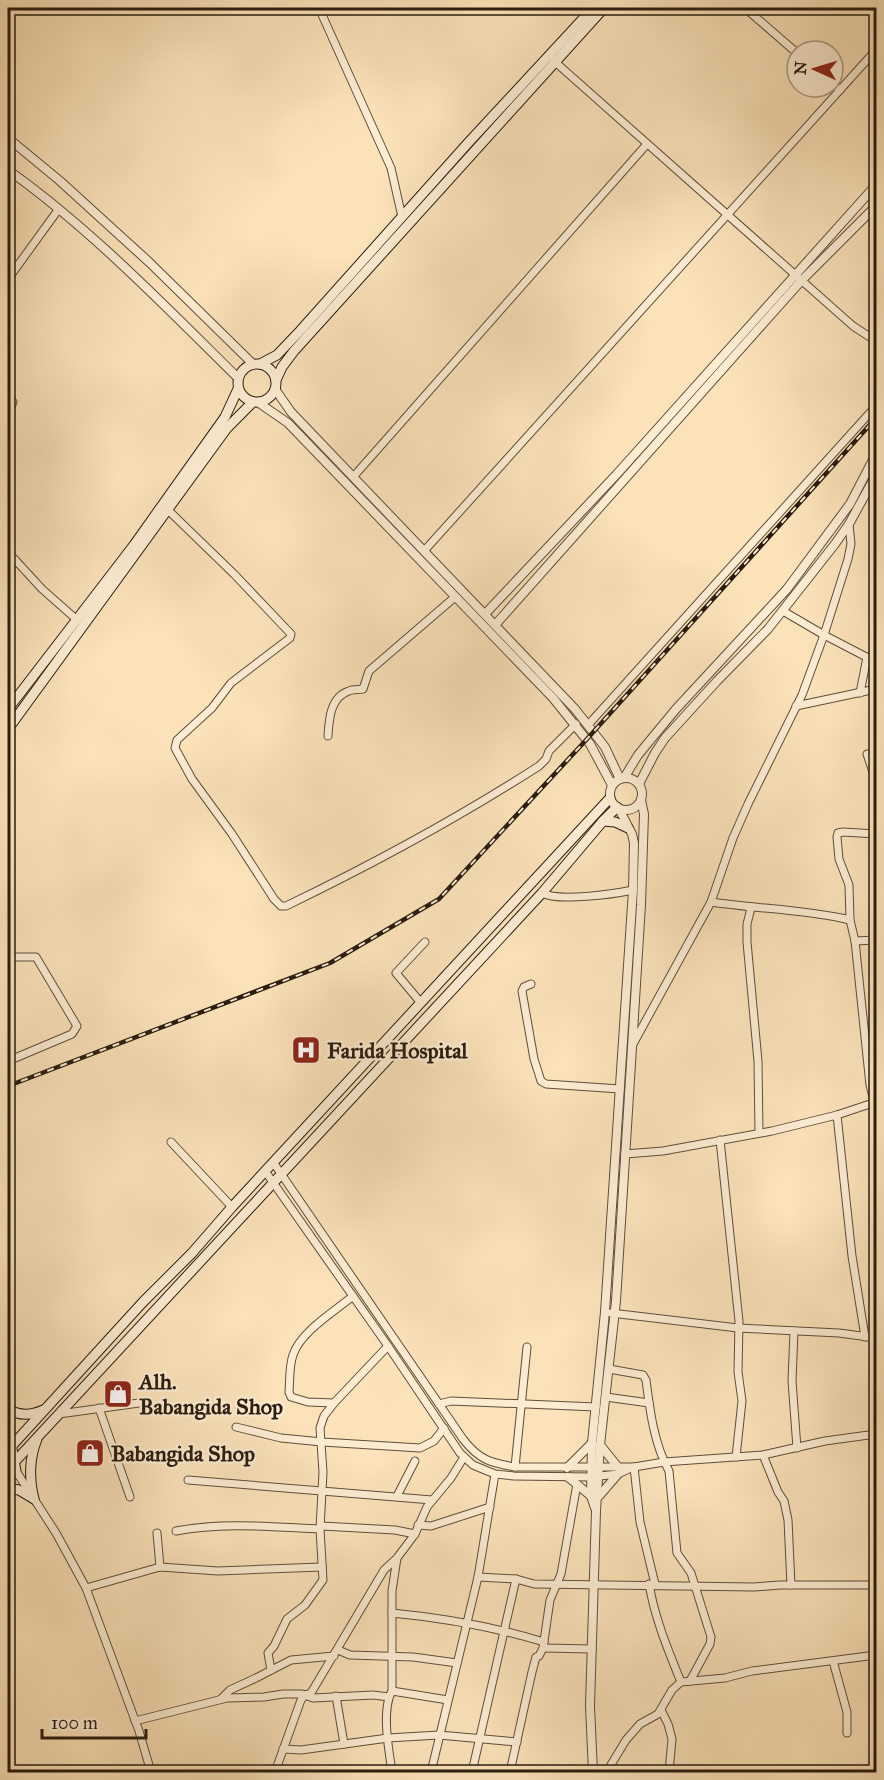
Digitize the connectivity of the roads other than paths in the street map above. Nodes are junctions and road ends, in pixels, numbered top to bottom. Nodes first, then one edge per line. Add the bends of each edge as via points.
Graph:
1 (319, 8) edge
2 (592, 8) edge
3 (604, 8) edge
4 (745, 8) edge
5 (785, 42) edge
6 (876, 50) edge
7 (555, 61) junction
8 (845, 84) edge
9 (832, 99) edge
10 (8, 138) edge
11 (647, 144) junction
12 (8, 170) edge
13 (876, 185) edge
14 (876, 206) edge
15 (58, 210) junction
16 (727, 215) junction
17 (402, 217) junction
18 (798, 278) junction
19 (8, 279) edge
20 (876, 341) edge
21 (257, 364) junction
22 (238, 378) junction
23 (276, 385) junction
24 (238, 389) junction
25 (8, 395) edge
26 (256, 402) junction
27 (876, 406) edge
28 (8, 415) edge
29 (876, 454) edge
30 (876, 475) edge
31 (354, 476) junction
32 (168, 510) junction
33 (849, 524) junction
34 (424, 551) junction
35 (8, 552) edge
36 (455, 597) junction
37 (783, 611) junction
38 (485, 614) junction
39 (76, 619) junction
40 (495, 624) junction
41 (824, 635) junction
42 (867, 657) junction
43 (876, 662) edge
44 (876, 689) edge
45 (860, 693) junction
46 (796, 706) junction
47 (8, 709) edge
48 (576, 724) junction
49 (588, 725) junction
50 (9, 727) edge
51 (328, 736) dead end
52 (867, 754) dead end
53 (622, 778) junction
54 (876, 781) edge
55 (639, 784) junction
56 (612, 785) junction
57 (610, 798) junction
58 (641, 800) junction
59 (618, 808) junction
60 (603, 821) junction
61 (628, 828) junction
62 (876, 834) edge
63 (633, 890) junction
64 (543, 893) junction
65 (711, 902) junction
66 (751, 908) junction
67 (850, 920) junction
68 (876, 940) edge
69 (855, 941) junction
70 (425, 942) dead end
71 (8, 957) edge
72 (531, 984) dead end
73 (421, 1003) junction
74 (633, 1046) junction
75 (8, 1061) edge
76 (620, 1089) junction
77 (876, 1104) edge
78 (837, 1115) junction
79 (759, 1133) junction
80 (720, 1140) junction
81 (171, 1142) dead end
82 (625, 1154) junction
83 (273, 1162) junction
84 (265, 1171) junction
85 (282, 1174) junction
86 (274, 1182) junction
87 (232, 1207) junction
88 (353, 1296) junction
89 (610, 1313) junction
90 (738, 1328) junction
91 (794, 1331) junction
92 (865, 1337) junction
93 (876, 1338) edge
94 (388, 1346) junction
95 (527, 1347) dead end
96 (609, 1369) junction
97 (606, 1397) junction
98 (333, 1402) junction
99 (139, 1403) dead end
100 (649, 1403) junction
101 (439, 1404) junction
102 (520, 1404) junction
103 (596, 1407) junction
104 (99, 1408) junction
105 (8, 1409) edge
106 (45, 1409) junction
107 (60, 1414) junction
108 (8, 1427) edge
109 (236, 1428) dead end
110 (444, 1428) junction
111 (42, 1430) junction
112 (876, 1434) edge
113 (322, 1442) junction
114 (596, 1444) junction
115 (10, 1448) edge
116 (797, 1448) junction
117 (763, 1455) junction
118 (464, 1457) junction
119 (735, 1457) junction
120 (415, 1461) dead end
121 (664, 1462) junction
122 (11, 1466) edge
123 (515, 1467) junction
124 (634, 1467) junction
125 (618, 1470) junction
126 (567, 1472) junction
127 (595, 1472) junction
128 (495, 1474) junction
129 (188, 1480) dead end
130 (578, 1484) junction
131 (8, 1488) edge
132 (322, 1490) junction
133 (397, 1496) junction
134 (595, 1496) junction
135 (130, 1497) dead end
136 (34, 1499) junction
137 (432, 1500) junction
138 (490, 1507) junction
139 (418, 1524) junction
140 (320, 1527) junction
141 (176, 1531) dead end
142 (157, 1533) dead end
143 (415, 1534) junction
144 (397, 1558) junction
145 (164, 1567) junction
146 (322, 1567) junction
147 (478, 1577) junction
148 (516, 1579) junction
149 (557, 1583) junction
150 (595, 1584) junction
151 (652, 1584) junction
152 (791, 1585) junction
153 (876, 1585) edge
154 (694, 1586) junction
155 (86, 1588) junction
156 (393, 1613) junction
157 (467, 1623) junction
158 (504, 1631) junction
159 (544, 1645) junction
160 (592, 1649) junction
161 (336, 1653) junction
162 (876, 1655) edge
163 (392, 1657) junction
164 (833, 1661) junction
165 (457, 1663) junction
166 (271, 1670) junction
167 (690, 1681) junction
168 (681, 1682) junction
169 (390, 1694) junction
170 (304, 1695) junction
171 (336, 1696) junction
172 (221, 1699) junction
173 (448, 1700) junction
174 (661, 1710) junction
175 (135, 1721) junction
176 (847, 1733) dead end
177 (439, 1735) junction
178 (388, 1738) junction
179 (480, 1740) junction
180 (517, 1742) junction
181 (344, 1744) junction
182 (283, 1749) junction
183 (669, 1772) edge
184 (150, 1773) edge
185 (275, 1773) edge
186 (392, 1773) edge
187 (431, 1773) edge
188 (472, 1773) edge
189 (510, 1773) edge
190 (594, 1773) edge
191 (704, 1773) edge

1 - 17 street via 391,168
2 - 17 main road
3 - 7 main road
4 - 5 street
6 - 8 street
7 - 11 street
7 - 23 main road via 294,351 282,367
9 - 16 street
10 - 21 street via 60,181
11 - 16 street
11 - 31 street
12 - 15 street
13 - 18 street
14 - 18 street
15 - 19 street
15 - 22 street
16 - 18 street
16 - 34 street
17 - 21 main road via 300,331 272,359
18 - 20 street
18 - 38 street
18 - 40 street
21 - 22 main road via 246,367
21 - 23 main road via 271,370
22 - 24 main road
23 - 26 main road via 267,400
23 - 31 street via 291,412
24 - 26 main road via 244,398
24 - 39 main road via 225,417
25 - 28 street via 13,402
26 - 32 main road via 227,428
26 - 36 street via 288,423
27 - 49 street
29 - 53 street via 850,504 787,589 676,709
30 - 33 street
31 - 34 street
32 - 48 street via 291,634 231,683 212,708 177,740 175,748 192,779 281,906 362,870 487,800 539,766
32 - 50 main road
33 - 37 street
33 - 41 street via 848,559
34 - 38 street
35 - 39 street
36 - 48 street
36 - 51 street via 369,671 363,689 348,691 334,704
37 - 41 street
37 - 55 street via 665,738
38 - 40 street
39 - 47 main road
40 - 49 street
41 - 42 street
41 - 46 street
42 - 43 street
42 - 45 street
44 - 45 street
45 - 46 street
46 - 65 street via 733,838
48 - 56 street
49 - 53 street
52 - 54 street
53 - 55 street
53 - 56 street
55 - 58 street
56 - 57 street
57 - 59 street
57 - 73 main road
58 - 59 street via 632,809
58 - 74 street via 642,882
59 - 60 main road
59 - 61 street
60 - 61 main road
60 - 64 main road
61 - 63 street via 634,843
62 - 67 street via 837,835 839,859 849,885
63 - 64 street via 565,897
63 - 76 street
64 - 85 main road
65 - 66 street
65 - 74 street
66 - 67 street via 827,914
66 - 79 street via 747,942 758,1061
67 - 69 street
68 - 69 street
69 - 77 street via 870,1085
70 - 73 street via 396,973
71 - 75 street via 36,957 77,1026 72,1034
72 - 76 street via 522,991 541,1081
73 - 83 main road
74 - 82 street
76 - 89 street
77 - 78 street
78 - 79 street
78 - 92 street
79 - 80 street
80 - 82 street via 663,1152
80 - 90 street
81 - 87 street
82 - 89 street
83 - 84 main road
83 - 85 street
84 - 86 street
84 - 87 main road
85 - 86 main road
85 - 101 street
86 - 88 street
86 - 107 main road
87 - 106 main road
88 - 94 street
88 - 98 street via 308,1333 292,1357 291,1397
89 - 90 street
89 - 96 street
89 - 103 street
90 - 91 street
90 - 119 street via 742,1401
91 - 92 street
91 - 116 street via 792,1381
92 - 93 street
94 - 98 street
94 - 110 street
95 - 102 street
96 - 97 street
96 - 100 street via 645,1377
97 - 100 street
97 - 114 street
98 - 113 street via 320,1428
99 - 104 street
100 - 121 street
101 - 102 street
101 - 123 street via 478,1456
102 - 103 street
102 - 123 street
103 - 114 street
104 - 107 street
104 - 135 street
105 - 106 main road via 29,1415
106 - 115 main road
107 - 111 main road
108 - 115 main road
109 - 113 street
110 - 113 street via 434,1441 420,1448
110 - 118 street
111 - 122 main road
111 - 136 main road via 31,1464
112 - 116 street
113 - 132 street
114 - 125 street
114 - 126 street
114 - 127 street
115 - 122 main road
116 - 117 street
117 - 119 street
117 - 152 street via 784,1501
118 - 128 street
118 - 137 street
119 - 121 street
120 - 133 street
121 - 124 street
121 - 154 street via 669,1471 677,1553 692,1573
122 - 136 street
123 - 126 street
124 - 125 street
124 - 151 street
125 - 127 street
125 - 134 street
126 - 127 street
126 - 128 street
126 - 130 street
127 - 134 street
128 - 138 street
129 - 132 street
130 - 134 street
130 - 149 street
131 - 136 main road
132 - 133 street
132 - 140 street
133 - 137 street
134 - 150 street
136 - 155 street
137 - 139 street
138 - 139 street via 431,1526
138 - 147 street
139 - 143 street
140 - 141 street via 225,1526
140 - 143 street
140 - 146 street
142 - 145 street
143 - 144 street
144 - 156 street
144 - 161 street via 384,1570
145 - 146 street via 218,1571
145 - 155 street
146 - 166 street via 321,1583 305,1605 287,1619 268,1653
147 - 148 street
147 - 157 street
148 - 149 street via 534,1584
148 - 158 street
149 - 150 street
149 - 159 street via 550,1600
150 - 151 street
150 - 160 street
151 - 154 street
151 - 168 street via 653,1607
152 - 153 street
152 - 154 street
154 - 167 street via 711,1637
155 - 175 street
156 - 157 street
156 - 163 street
157 - 158 street
157 - 165 street
158 - 159 street
158 - 179 street
159 - 160 street
159 - 180 street via 536,1657
160 - 190 street
161 - 163 street
161 - 166 street via 291,1659
161 - 170 street via 311,1693
162 - 164 street
163 - 165 street
163 - 169 street
164 - 167 street
164 - 176 street via 847,1712
165 - 173 street
166 - 172 street via 230,1689
167 - 168 street
168 - 174 street
169 - 171 street
169 - 173 street
169 - 178 street
170 - 171 street
170 - 172 street
170 - 182 street
171 - 181 street
172 - 175 street
173 - 177 street
174 - 183 street via 672,1738
174 - 190 street via 640,1724 609,1768
175 - 184 street
177 - 178 street
177 - 179 street
177 - 187 street
178 - 181 street
178 - 186 street
179 - 180 street
179 - 188 street
180 - 189 street
181 - 182 street
182 - 185 street
183 - 191 street

